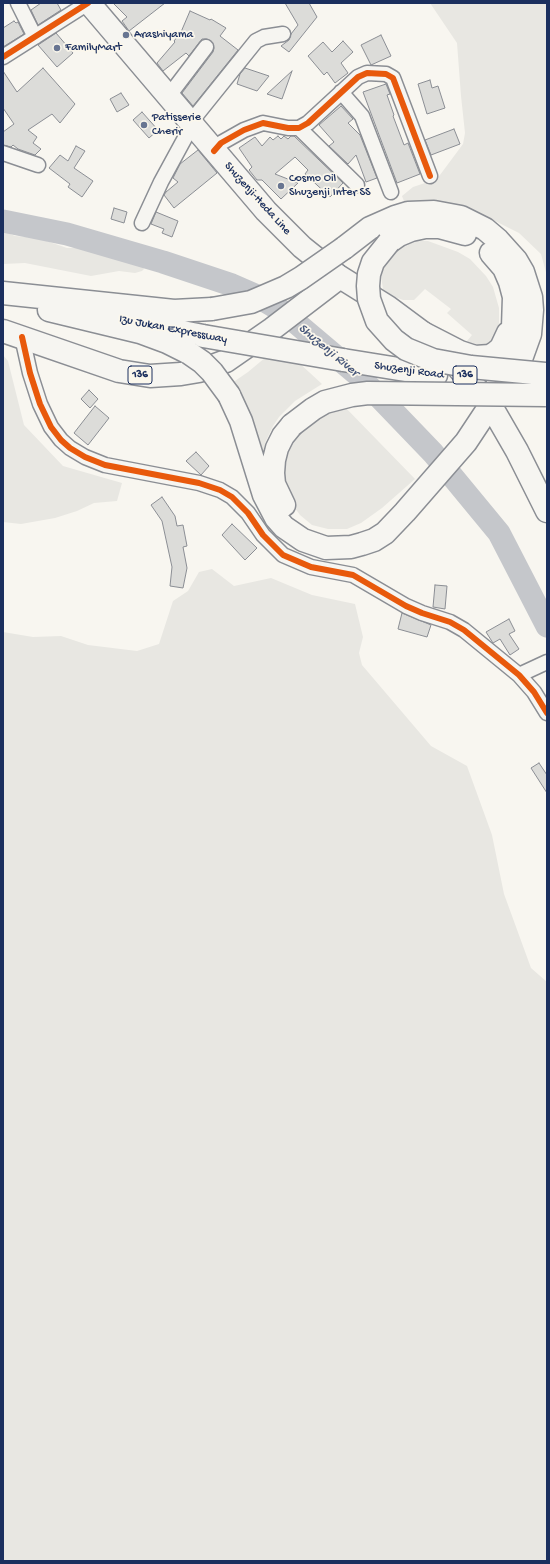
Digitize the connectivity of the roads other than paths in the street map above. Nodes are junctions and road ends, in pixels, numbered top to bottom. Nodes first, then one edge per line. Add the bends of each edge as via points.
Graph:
1 (18, 3) edge
2 (88, 3) edge
3 (283, 34) dead end
4 (35, 37) junction
5 (206, 47) dead end
6 (3, 57) edge
7 (341, 92) junction
8 (168, 97) junction
9 (191, 124) junction
10 (299, 128) junction
11 (214, 150) junction
12 (3, 153) edge
13 (38, 165) dead end
14 (430, 176) dead end
15 (357, 185) dead end
16 (391, 192) dead end
17 (142, 223) dead end
18 (340, 277) junction
19 (3, 296) edge
20 (514, 312) junction
21 (423, 333) junction
22 (12, 334) edge
23 (343, 360) joint
24 (546, 384) edge
25 (491, 406) junction
26 (427, 482) junction
27 (547, 511) edge
28 (545, 663) edge
29 (519, 675) junction
30 (547, 713) edge

1 - 4 street
2 - 4 street
2 - 8 main road, Shuzenji-Heda Line
3 - 9 street via 256,41
4 - 6 street
5 - 8 street
7 - 10 street via 308,123
7 - 14 street via 358,77 367,73 386,74 393,78
7 - 16 street via 362,116
8 - 9 main road, Shuzenji-Heda Line
9 - 11 main road, Shuzenji-Heda Line
9 - 17 street
10 - 11 street via 263,123 244,130
10 - 15 street
11 - 18 main road, Shuzenji-Heda Line via 266,211 302,247
12 - 13 street
18 - 21 main road, 136
18 - 22 main road, 136 via 272,329 226,360 199,371 165,376 134,375
19 - 23 main road, Izu Jukan Expressway / 136, bridge via 203,336
19 - 25 main road, bridge via 174,311 212,309 251,302 301,278 382,222 408,213 441,212 460,217 485,229 498,240 523,272 531,298 530,334 521,359
19 - 26 main road, bridge via 24,304 140,332 167,342 202,362 229,395 269,507 284,527 303,540 326,548 350,547 374,540 396,523
20 - 21 main road via 506,339 501,348 490,356 468,356
20 - 24 main road, bridge via 514,297 504,268 496,257 465,234 439,227 411,230 389,242 373,262 368,286 369,298 378,321 394,340 406,349 433,360
20 - 25 main road via 510,342
21 - 25 main road, 136 via 456,365
22 - 29 street via 51,427 70,448 105,465 199,483 220,490 238,502 263,535 283,555 311,567 353,575 406,606 450,622
23 - 24 main road, Shuzenji Road / 136 via 436,375
24 - 26 main road, bridge via 368,393 325,402 307,412 283,436 277,448 273,473 274,484 281,500 292,516 312,531 336,536 360,532 378,523
25 - 26 main road
25 - 27 main road, 136
28 - 29 street
29 - 30 street

